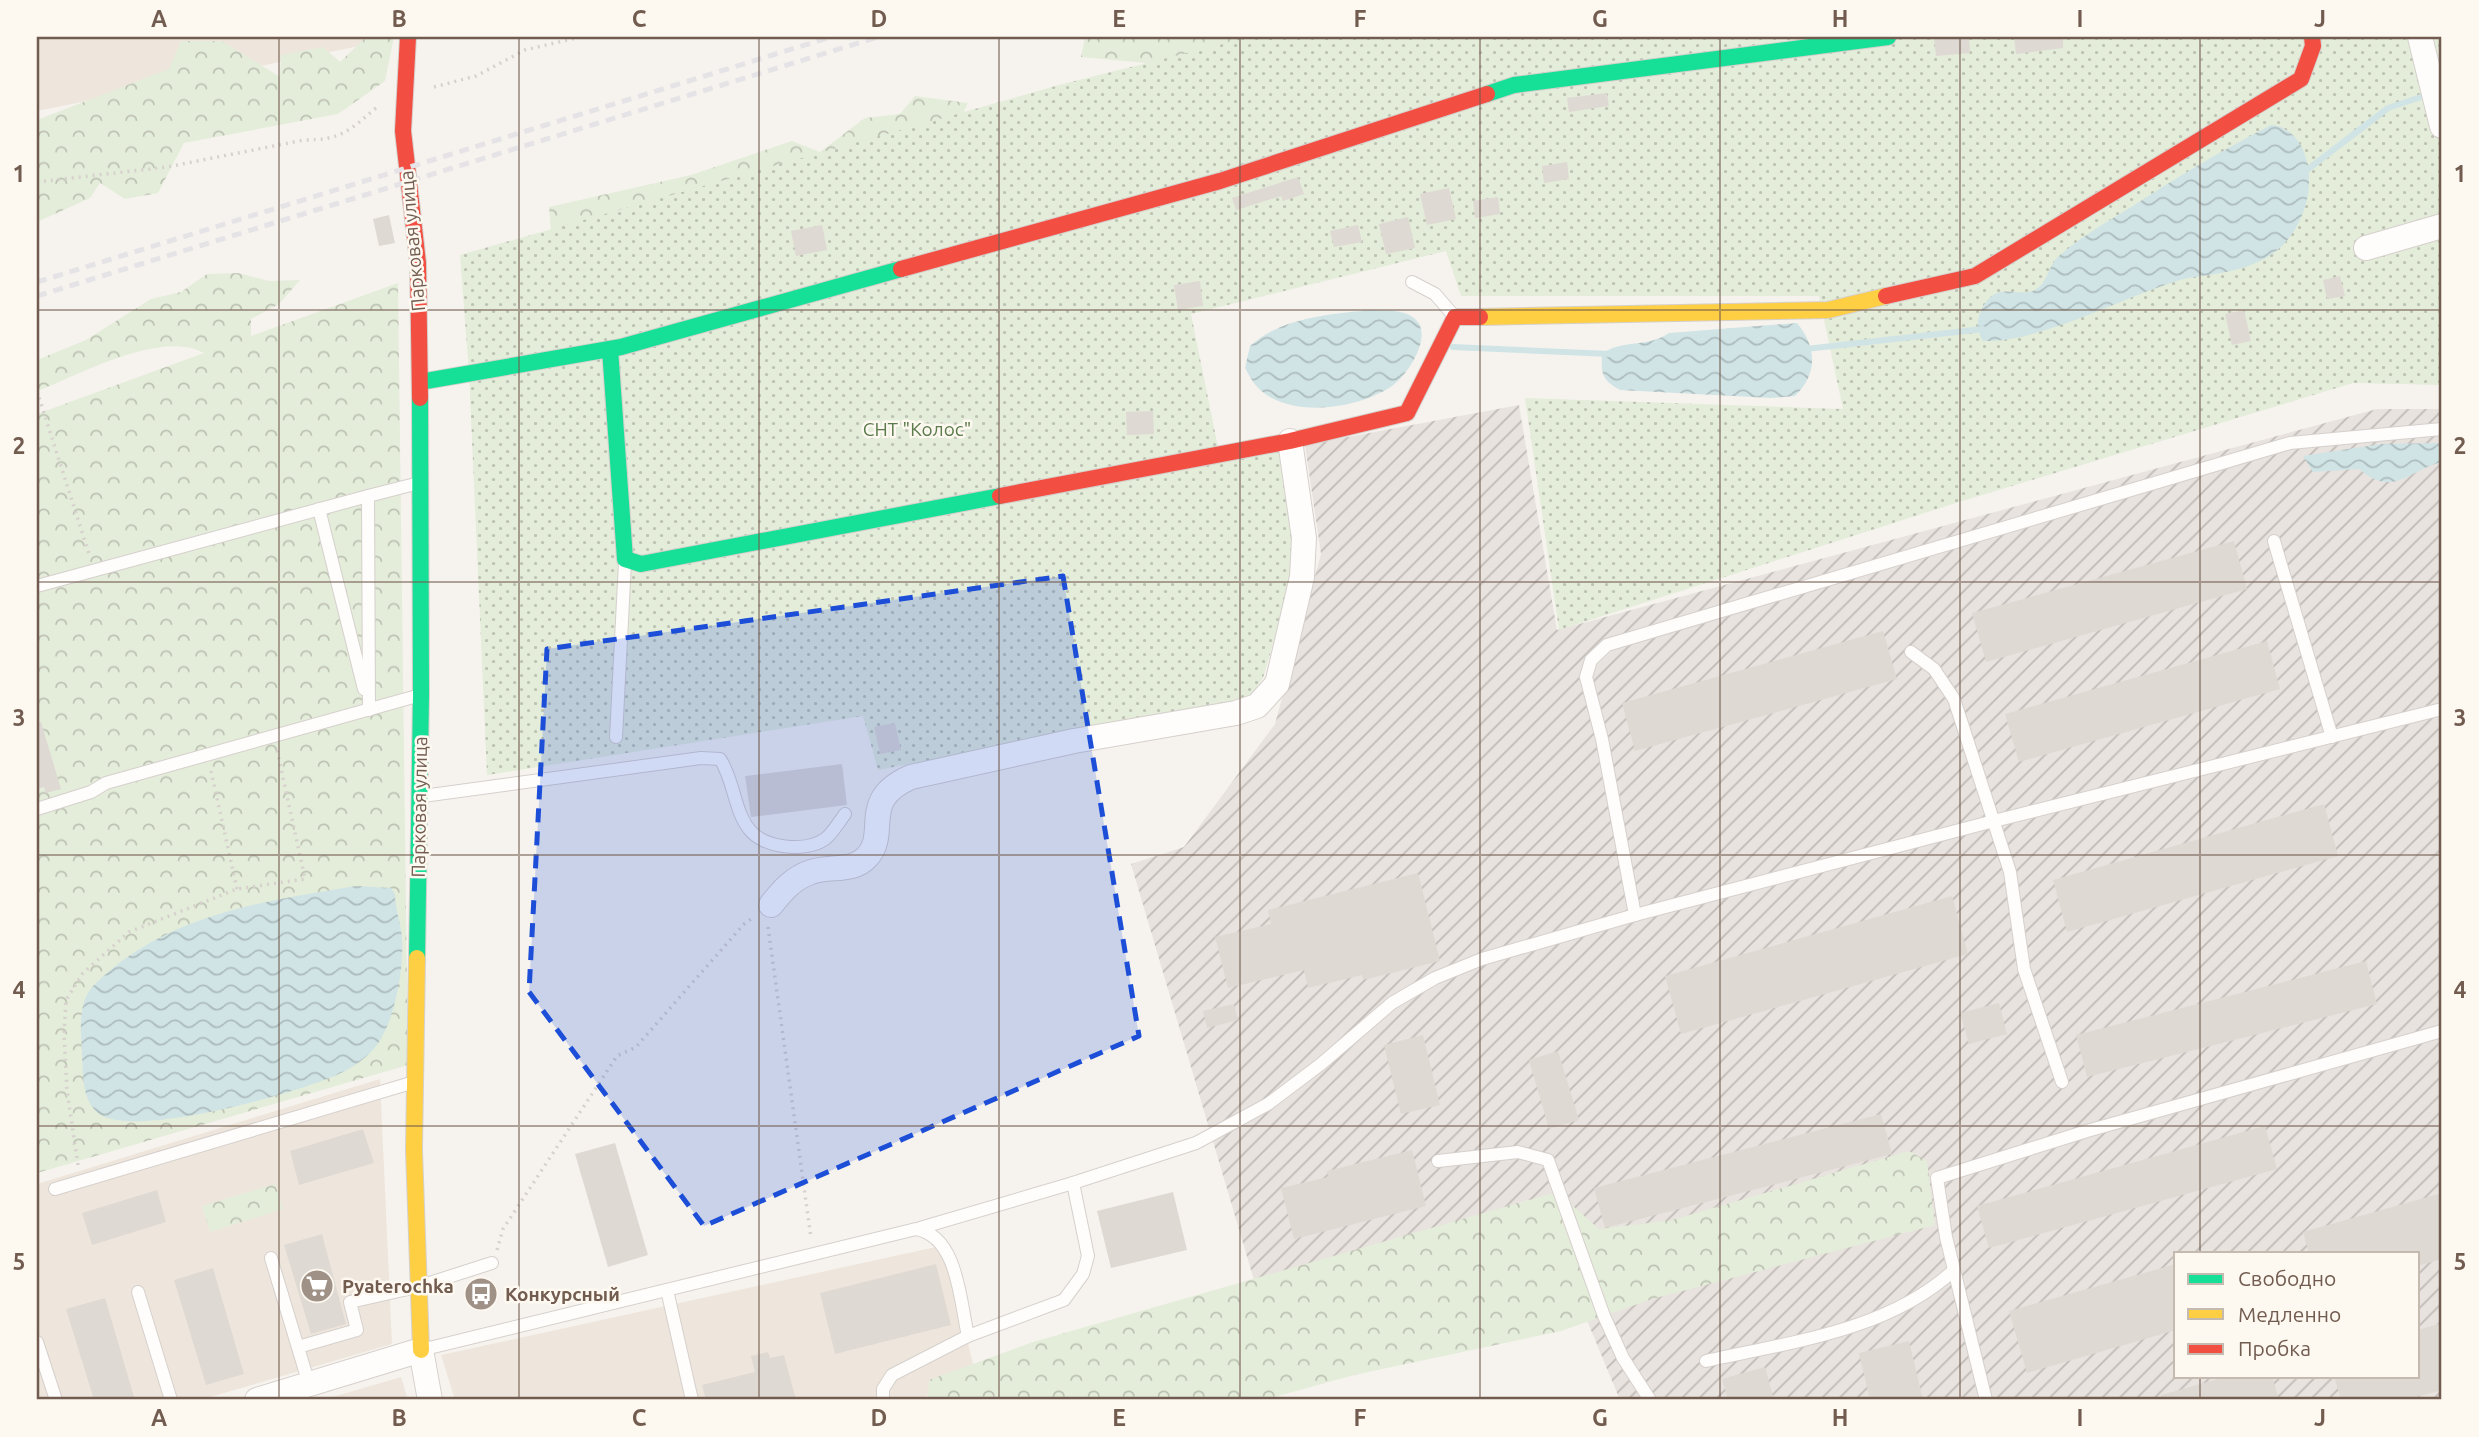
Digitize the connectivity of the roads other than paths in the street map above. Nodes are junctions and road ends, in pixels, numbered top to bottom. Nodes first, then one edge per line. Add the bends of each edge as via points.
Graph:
1 (408, 37) edge
2 (1888, 37) edge
3 (2312, 37) edge
4 (2420, 37) edge
5 (2442, 127) edge
6 (2442, 226) edge
7 (2366, 248) dead end
8 (1412, 282) dead end
9 (1455, 317) junction
10 (610, 349) junction
11 (420, 382) junction
12 (2442, 429) edge
13 (1290, 441) junction
14 (420, 482) junction
15 (368, 496) junction
16 (318, 509) junction
17 (2274, 541) dead end
18 (625, 559) junction
19 (37, 586) edge
20 (1910, 652) dead end
21 (421, 695) junction
22 (2442, 709) edge
23 (369, 710) junction
24 (616, 737) dead end
25 (2332, 737) junction
26 (419, 797) junction
27 (37, 809) edge
28 (845, 814) dead end
29 (1994, 821) junction
30 (771, 905) road end
31 (1635, 915) junction
32 (2442, 1031) edge
33 (415, 1082) junction
34 (2062, 1082) dead end
35 (1438, 1161) dead end
36 (1073, 1183) junction
37 (55, 1189) dead end
38 (916, 1229) junction
39 (271, 1258) dead end
40 (492, 1263) road end
41 (1954, 1270) junction
42 (417, 1287) junction
43 (667, 1290) junction
44 (138, 1292) dead end
45 (968, 1336) junction
46 (37, 1342) edge
47 (298, 1347) junction
48 (421, 1350) junction
49 (1706, 1361) dead end
50 (309, 1384) junction
51 (56, 1400) edge
52 (171, 1400) edge
53 (257, 1400) edge
54 (430, 1400) edge
55 (692, 1400) edge
56 (883, 1400) edge
57 (1650, 1400) edge
58 (1986, 1400) edge

1 - 11 street, Парковая улица via 405,153 418,263
2 - 10 street via 1514,85 1220,181
3 - 9 street via 2301,79 1975,276 1828,310
4 - 5 street
6 - 7 street
8 - 9 lane via 1435,294
9 - 13 street via 1407,413
10 - 11 street
10 - 18 street
11 - 14 street, Парковая улица
12 - 31 lane via 2290,443 1607,645 1591,660 1586,677
13 - 18 street via 641,565
13 - 30 street via 1304,557 1285,655 1270,695 1257,706 1236,713 1074,741 911,777 886,794 873,845 862,862 807,874 784,888
14 - 15 lane
14 - 21 street, Парковая улица
15 - 16 lane
15 - 23 lane
16 - 19 lane
16 - 23 lane
17 - 25 lane
18 - 24 lane
20 - 29 lane via 1934,669 1954,699
21 - 23 lane
21 - 26 street, Парковая улица
22 - 25 lane
23 - 27 lane via 106,783
25 - 29 lane
26 - 28 lane via 701,758 720,759 747,827 760,840 806,845 825,839
26 - 33 street, Парковая улица
29 - 31 lane
29 - 34 lane via 2010,872 2024,969
31 - 36 lane via 1482,959 1435,978 1392,1003 1268,1104 1196,1143
32 - 41 lane via 1937,1178
33 - 37 lane
33 - 42 street, Парковая улица
35 - 57 lane via 1518,1152 1548,1160 1604,1316 1623,1358
36 - 38 lane
36 - 45 lane via 1088,1256 1076,1283 1064,1300
38 - 43 lane
38 - 45 lane via 931,1232 943,1244
39 - 47 lane
40 - 42 lane
41 - 49 lane via 1915,1301 1877,1318
41 - 58 lane
42 - 47 lane via 350,1302 357,1330
42 - 48 street, Парковая улица
43 - 48 lane
43 - 55 lane
44 - 52 lane
45 - 56 lane via 892,1375 883,1389
46 - 51 lane
47 - 50 lane
48 - 50 street
48 - 54 street
50 - 53 street

